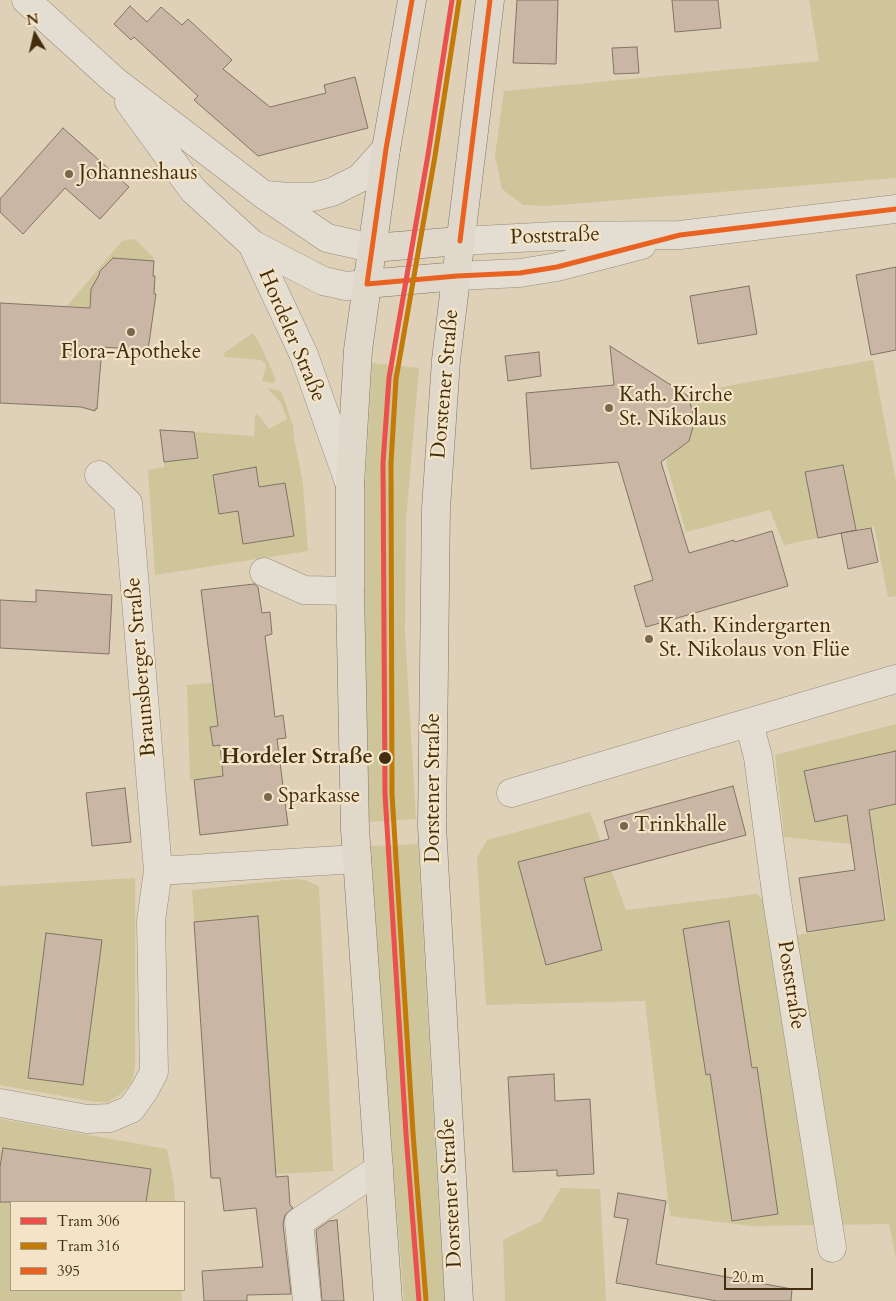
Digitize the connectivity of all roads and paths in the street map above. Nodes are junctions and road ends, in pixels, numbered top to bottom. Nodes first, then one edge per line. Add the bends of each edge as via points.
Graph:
1 (26, 0) edge
2 (412, 0) edge
3 (490, 0) edge
4 (114, 81) junction
5 (386, 149) junction
6 (264, 194) junction
7 (896, 209) edge
8 (680, 235) junction
9 (460, 241) junction
10 (252, 244) junction
11 (372, 248) junction
12 (456, 276) junction
13 (367, 284) junction
14 (99, 475) dead end
15 (350, 486) junction
16 (264, 572) dead end
17 (350, 591) junction
18 (896, 679) edge
19 (749, 723) junction
20 (511, 793) dead end
21 (357, 859) junction
22 (158, 871) junction
23 (0, 1103) edge
24 (379, 1169) junction
25 (832, 1248) dead end
26 (307, 1301) edge
27 (388, 1301) edge
28 (459, 1301) edge

1 - 4 street, Hordeler Straße
2 - 5 main road
3 - 9 main road, Dorstener Straße
4 - 6 street, Hordeler Straße
4 - 10 street, Hordeler Straße via 192,190
5 - 6 street via 360,178 332,192 313,197
5 - 11 main road
6 - 11 street, Hordeler Straße via 327,238
7 - 8 street, Poststraße
8 - 9 street, Poststraße
8 - 12 street, Poststraße via 557,267 520,273
9 - 11 main road
9 - 12 main road, Dorstener Straße
10 - 13 street, Hordeler Straße via 323,281 346,286
10 - 15 street, Hordeler Straße via 304,355
11 - 13 main road
12 - 13 main road, Dorstener Straße
12 - 28 main road, Dorstener Straße via 446,360 436,508 432,826
13 - 15 main road via 358,350
14 - 22 street, Braunsberger Straße via 128,503
15 - 17 main road
16 - 17 street via 304,590
17 - 21 main road
18 - 19 street
19 - 20 street
19 - 25 street, Poststraße via 758,757 777,900
21 - 22 street
21 - 24 main road
22 - 23 street, Braunsberger Straße via 152,921 154,1072 144,1091 131,1109 110,1118 87,1119
24 - 26 street via 299,1222
24 - 27 main road

